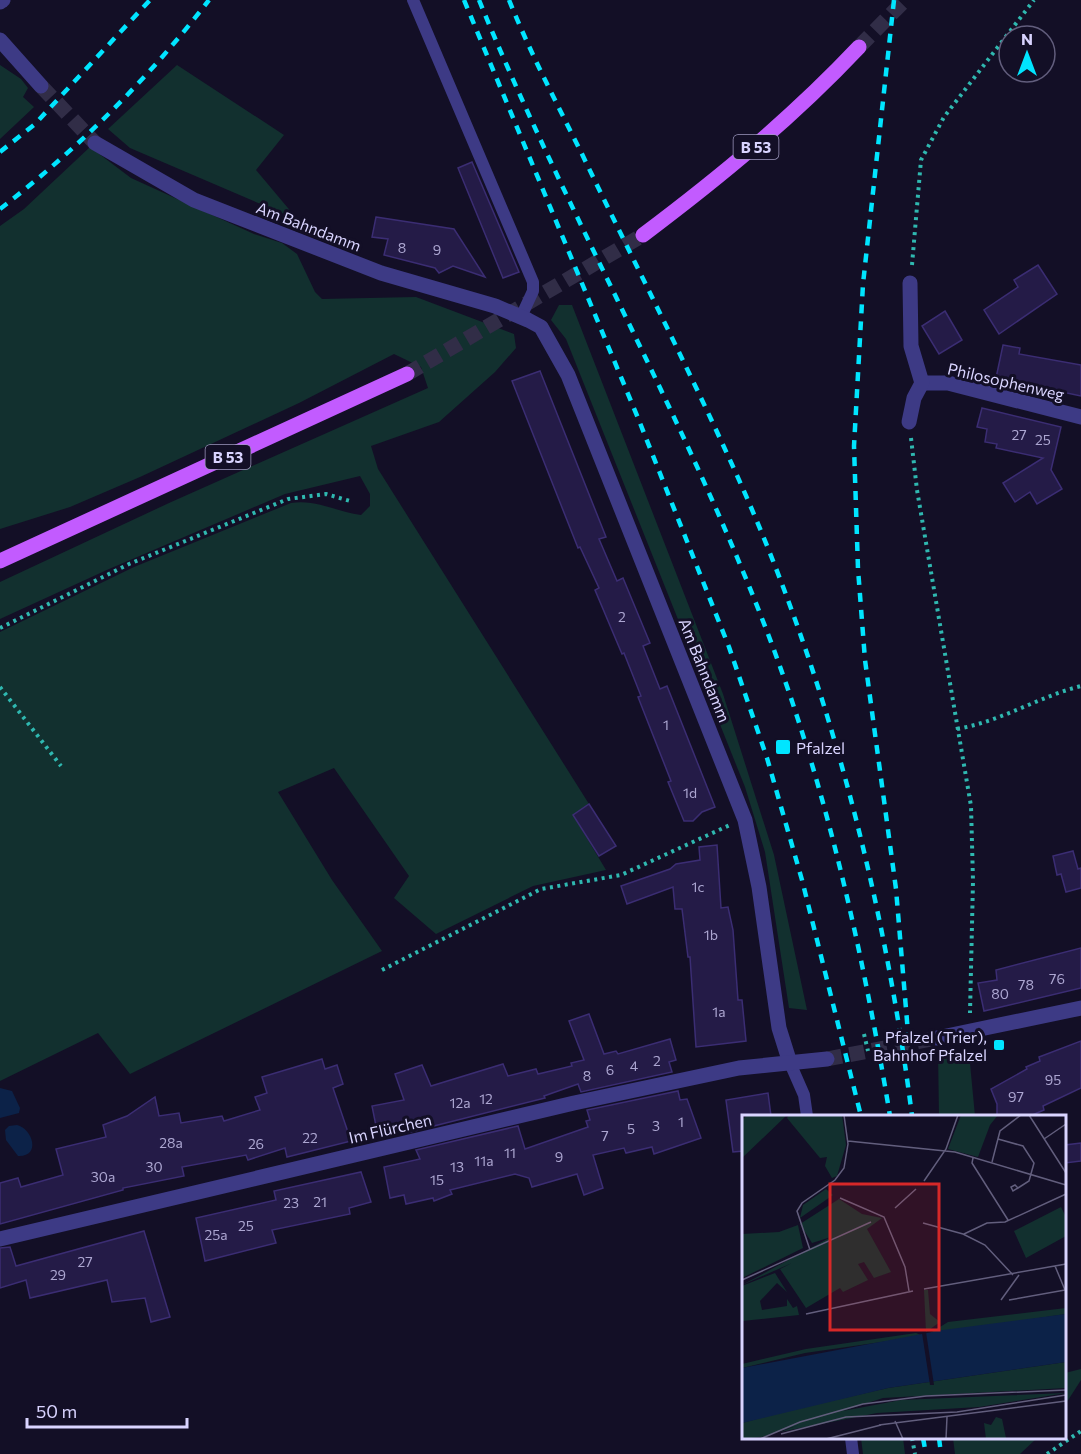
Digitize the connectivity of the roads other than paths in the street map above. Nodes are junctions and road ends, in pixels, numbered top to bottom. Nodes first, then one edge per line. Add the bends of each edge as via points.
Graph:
1 (412, 0) edge
2 (0, 40) edge
3 (859, 47) tunnel mouth
4 (41, 86) tunnel mouth
5 (95, 143) tunnel mouth
6 (643, 236) tunnel mouth
7 (910, 283) road end
8 (521, 317) junction
9 (407, 374) tunnel mouth
10 (922, 383) junction
11 (1081, 417) edge
12 (909, 422) road end
13 (0, 561) edge
14 (1081, 1008) edge
15 (937, 1038) tunnel mouth
16 (827, 1059) tunnel mouth
17 (790, 1063) junction
18 (807, 1115) edge
19 (0, 1239) edge
20 (851, 1439) edge
21 (853, 1454) edge

1 - 8 lane via 533,282
2 - 4 street
3 - 6 main road, B 53 via 768,137
5 - 8 street, Am Bahndamm via 194,200 381,273
7 - 10 street, Philosophenweg via 911,346
8 - 17 street, Am Bahndamm via 541,327 568,375 745,820 759,887 779,1028
9 - 13 main road, B 53
10 - 11 street, Philosophenweg via 948,383
10 - 12 street, Philosophenweg
14 - 15 street
16 - 17 street, Im Flürchen
17 - 18 lane via 804,1095
17 - 19 street, Im Flürchen via 739,1068 574,1103
20 - 21 lane

